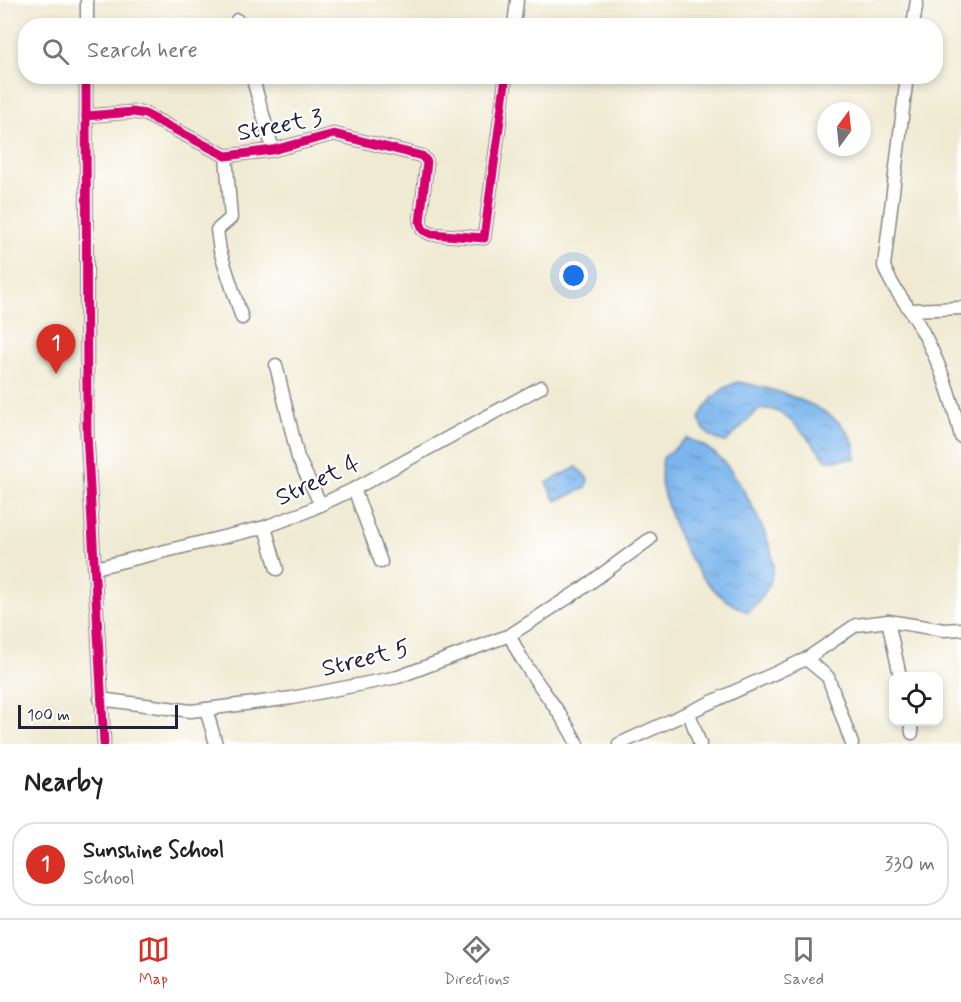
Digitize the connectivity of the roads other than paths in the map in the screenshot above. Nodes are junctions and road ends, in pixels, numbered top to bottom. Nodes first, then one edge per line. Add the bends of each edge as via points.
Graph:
1 (87, 0) edge
2 (517, 0) edge
3 (917, 0) edge
4 (87, 18) edge
5 (514, 18) edge
6 (915, 18) edge
7 (86, 84) edge
8 (254, 84) edge
9 (505, 84) edge
10 (906, 84) edge
11 (86, 116) junction
12 (273, 150) junction
13 (226, 156) junction
14 (961, 308) edge
15 (911, 310) junction
16 (242, 318) dead end
17 (276, 365) dead end
18 (541, 387) dead end
19 (961, 437) edge
20 (354, 489) junction
21 (321, 505) junction
22 (265, 527) junction
23 (650, 539) dead end
24 (381, 562) dead end
25 (95, 568) junction
26 (277, 569) dead end
27 (888, 621) junction
28 (961, 629) edge
29 (510, 635) junction
30 (806, 659) junction
31 (899, 672) edge
32 (100, 699) junction
33 (206, 709) junction
34 (689, 713) junction
35 (104, 744) edge
36 (216, 744) edge
37 (577, 744) edge
38 (619, 744) edge
39 (700, 744) edge
40 (852, 744) edge

1 - 4 street
2 - 5 street
3 - 6 street
7 - 11 street
8 - 12 street
9 - 12 street, Street 3 via 484,238 423,230 420,222 427,162 422,156 334,134
10 - 15 street via 884,266 888,281
11 - 13 street, Street 3 via 145,114
11 - 25 street via 87,433
12 - 13 street, Street 3
13 - 16 street via 231,218 217,230
14 - 15 street
15 - 19 street via 945,380
17 - 21 street via 298,458
18 - 20 street, Street 4
20 - 21 street, Street 4
20 - 24 street
21 - 22 street, Street 4
22 - 25 street, Street 4
22 - 26 street
23 - 29 street, Street 5
25 - 32 street
27 - 28 street
27 - 30 street via 855,625
27 - 31 street
29 - 33 street, Street 5 via 398,677 292,698
29 - 37 street via 516,651 568,724
30 - 34 street
30 - 40 street via 828,677
32 - 33 street, Street 5 via 191,711
32 - 35 street
33 - 36 street
34 - 38 street
34 - 39 street

